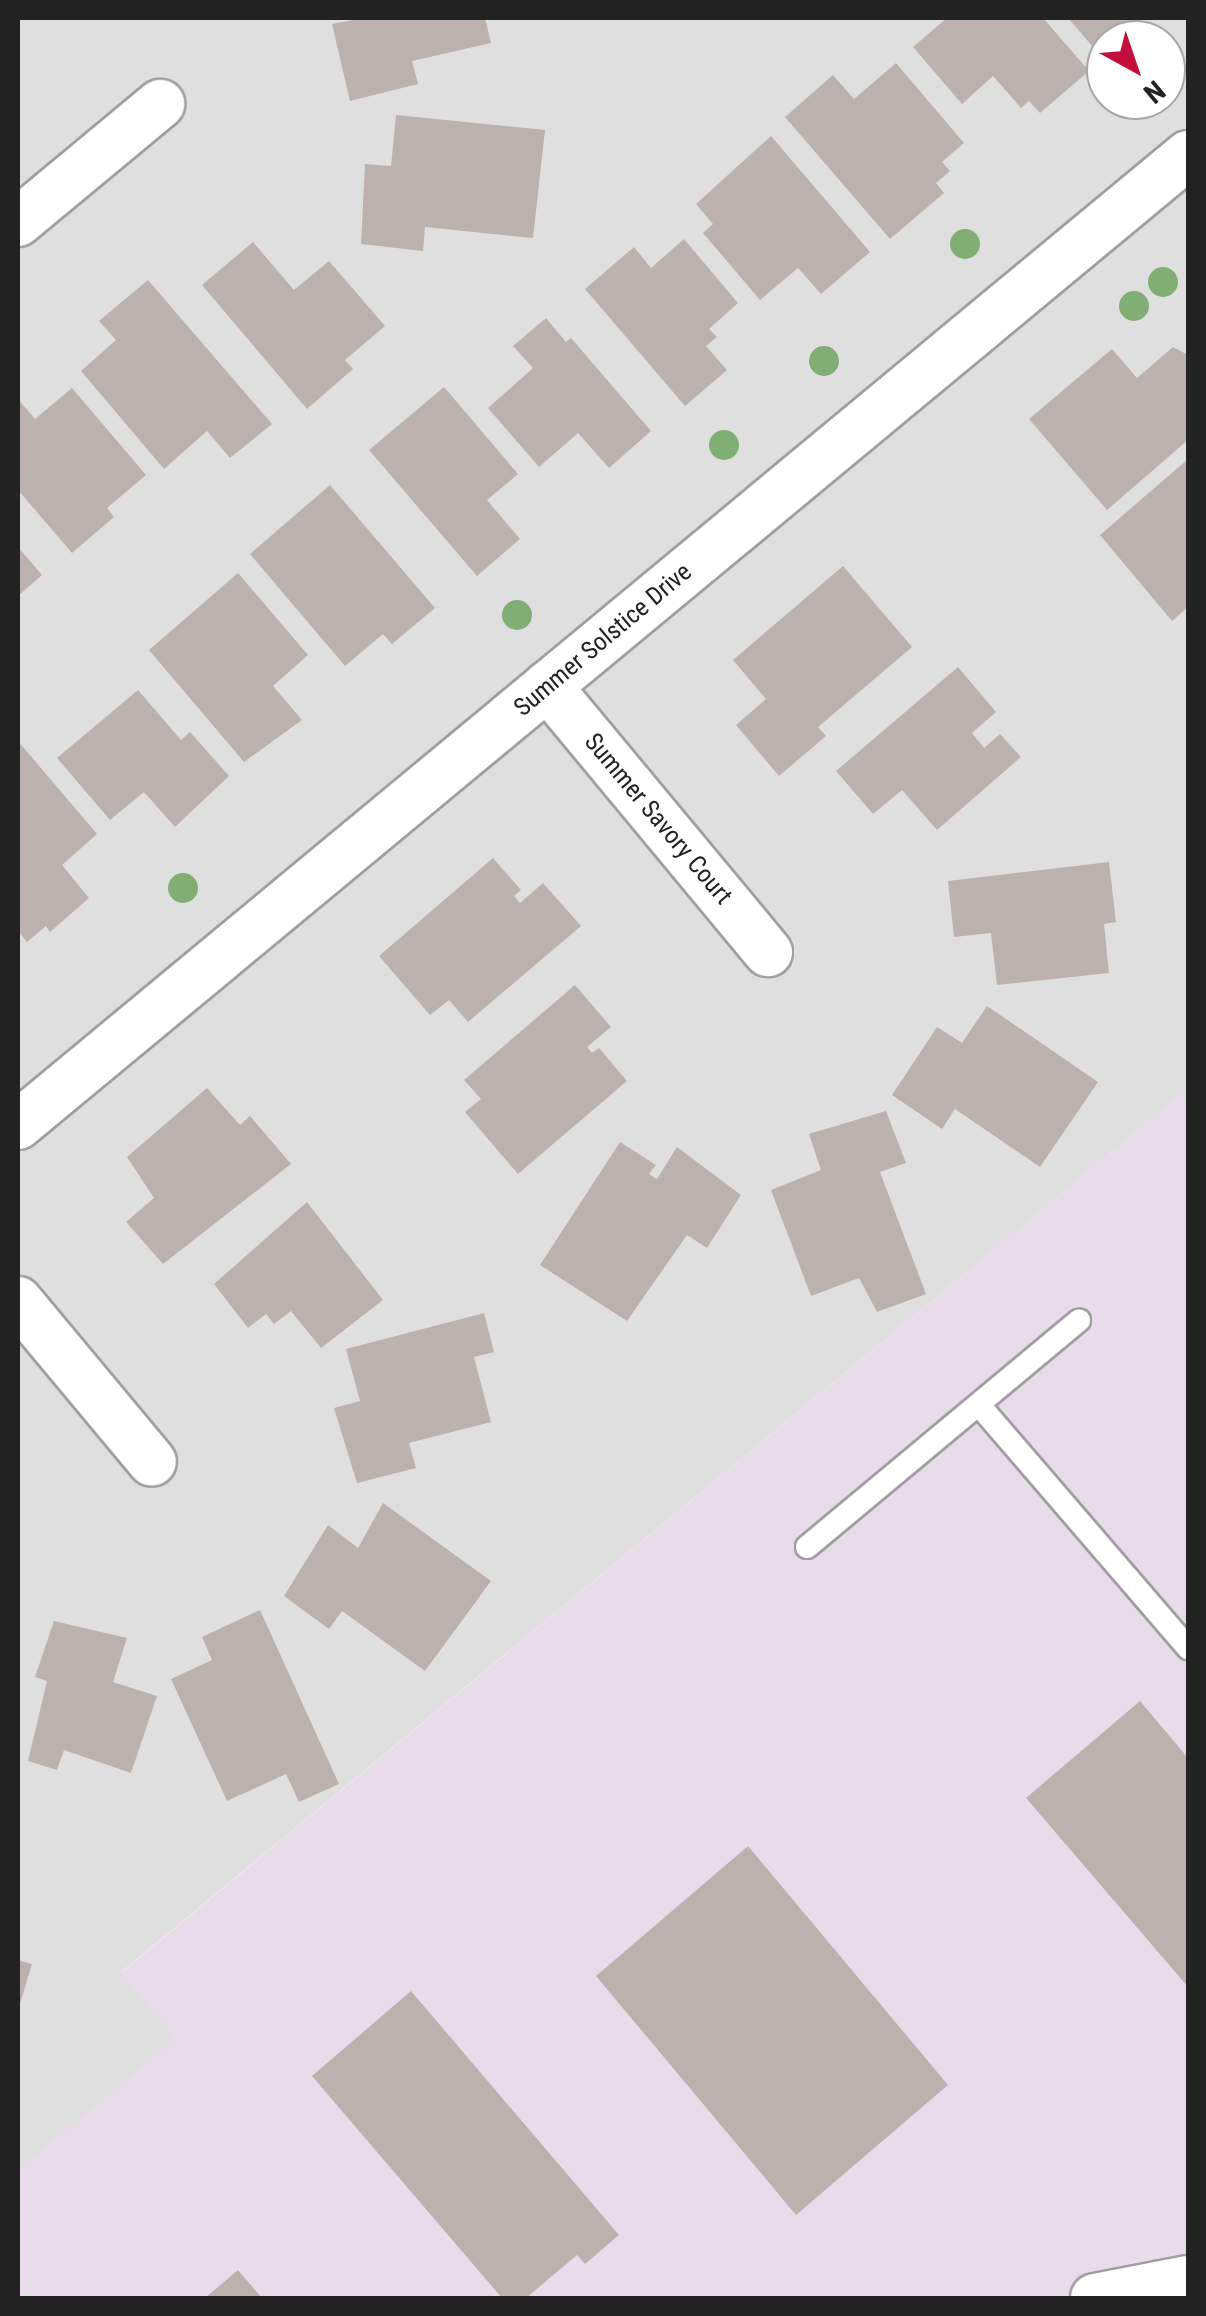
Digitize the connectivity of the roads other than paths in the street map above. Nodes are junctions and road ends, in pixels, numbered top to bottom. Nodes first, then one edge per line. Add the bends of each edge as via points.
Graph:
1 (160, 104) dead end
2 (1187, 159) edge
3 (18, 222) edge
4 (548, 686) junction
5 (768, 952) dead end
6 (18, 1125) edge
7 (18, 1300) edge
8 (1079, 1320) dead end
9 (979, 1405) junction
10 (152, 1462) dead end
11 (807, 1546) dead end
12 (1188, 1648) edge
13 (1188, 2280) edge
14 (1095, 2298) edge

1 - 3 street
2 - 4 street, Summer Solstice Drive
4 - 5 street, Summer Savory Court
4 - 6 street, Summer Solstice Drive
7 - 10 street
8 - 9 lane
9 - 11 lane
9 - 12 lane
13 - 14 street

